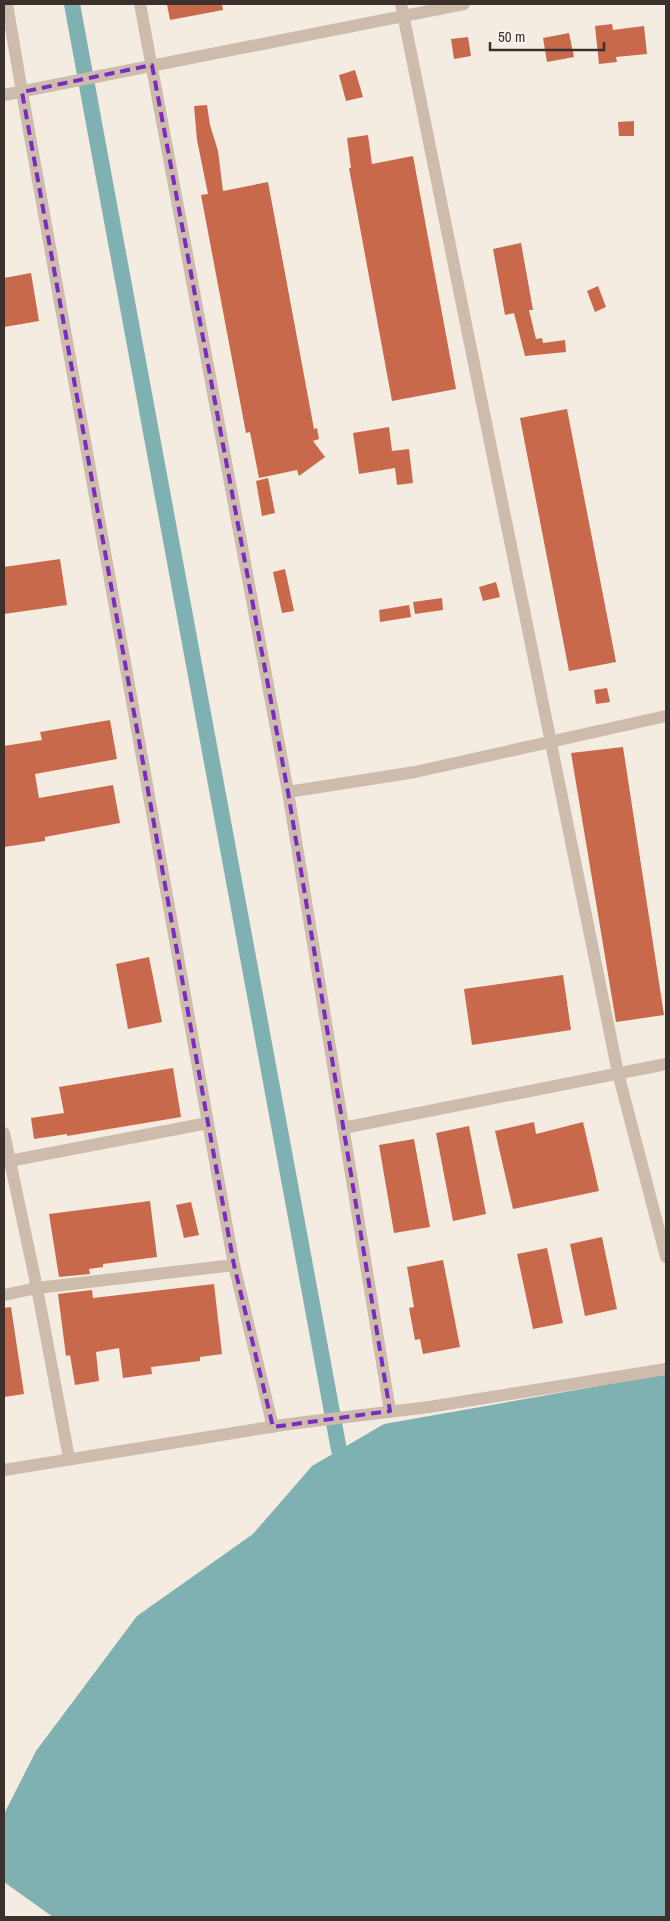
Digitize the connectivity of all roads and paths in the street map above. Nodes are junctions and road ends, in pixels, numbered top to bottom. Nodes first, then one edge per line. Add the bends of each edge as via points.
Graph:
1 (7, 4) edge
2 (140, 4) edge
3 (464, 4) edge
4 (402, 10) edge
5 (152, 65) junction
6 (22, 92) junction
7 (4, 95) edge
8 (666, 716) edge
9 (552, 743) junction
10 (288, 792) junction
11 (666, 1064) edge
12 (618, 1073) junction
13 (208, 1123) junction
14 (343, 1128) junction
15 (4, 1133) edge
16 (6, 1161) edge
17 (666, 1257) edge
18 (234, 1264) junction
19 (36, 1288) junction
20 (4, 1295) edge
21 (666, 1369) edge
22 (390, 1411) junction
23 (273, 1427) junction
24 (69, 1458) junction
25 (4, 1470) edge

1 - 6 street
2 - 5 street
3 - 4 street
4 - 5 street
4 - 9 street
5 - 6 street
5 - 10 street
6 - 7 street
6 - 13 street
8 - 9 street
9 - 10 street via 398,776
9 - 12 street
10 - 14 street
11 - 12 street
12 - 14 street
12 - 17 street
13 - 16 street
13 - 18 street
14 - 22 street
15 - 16 street
16 - 19 street
18 - 19 street
18 - 23 street
19 - 20 street
19 - 24 street
21 - 22 street
22 - 23 street
23 - 24 street
24 - 25 street

